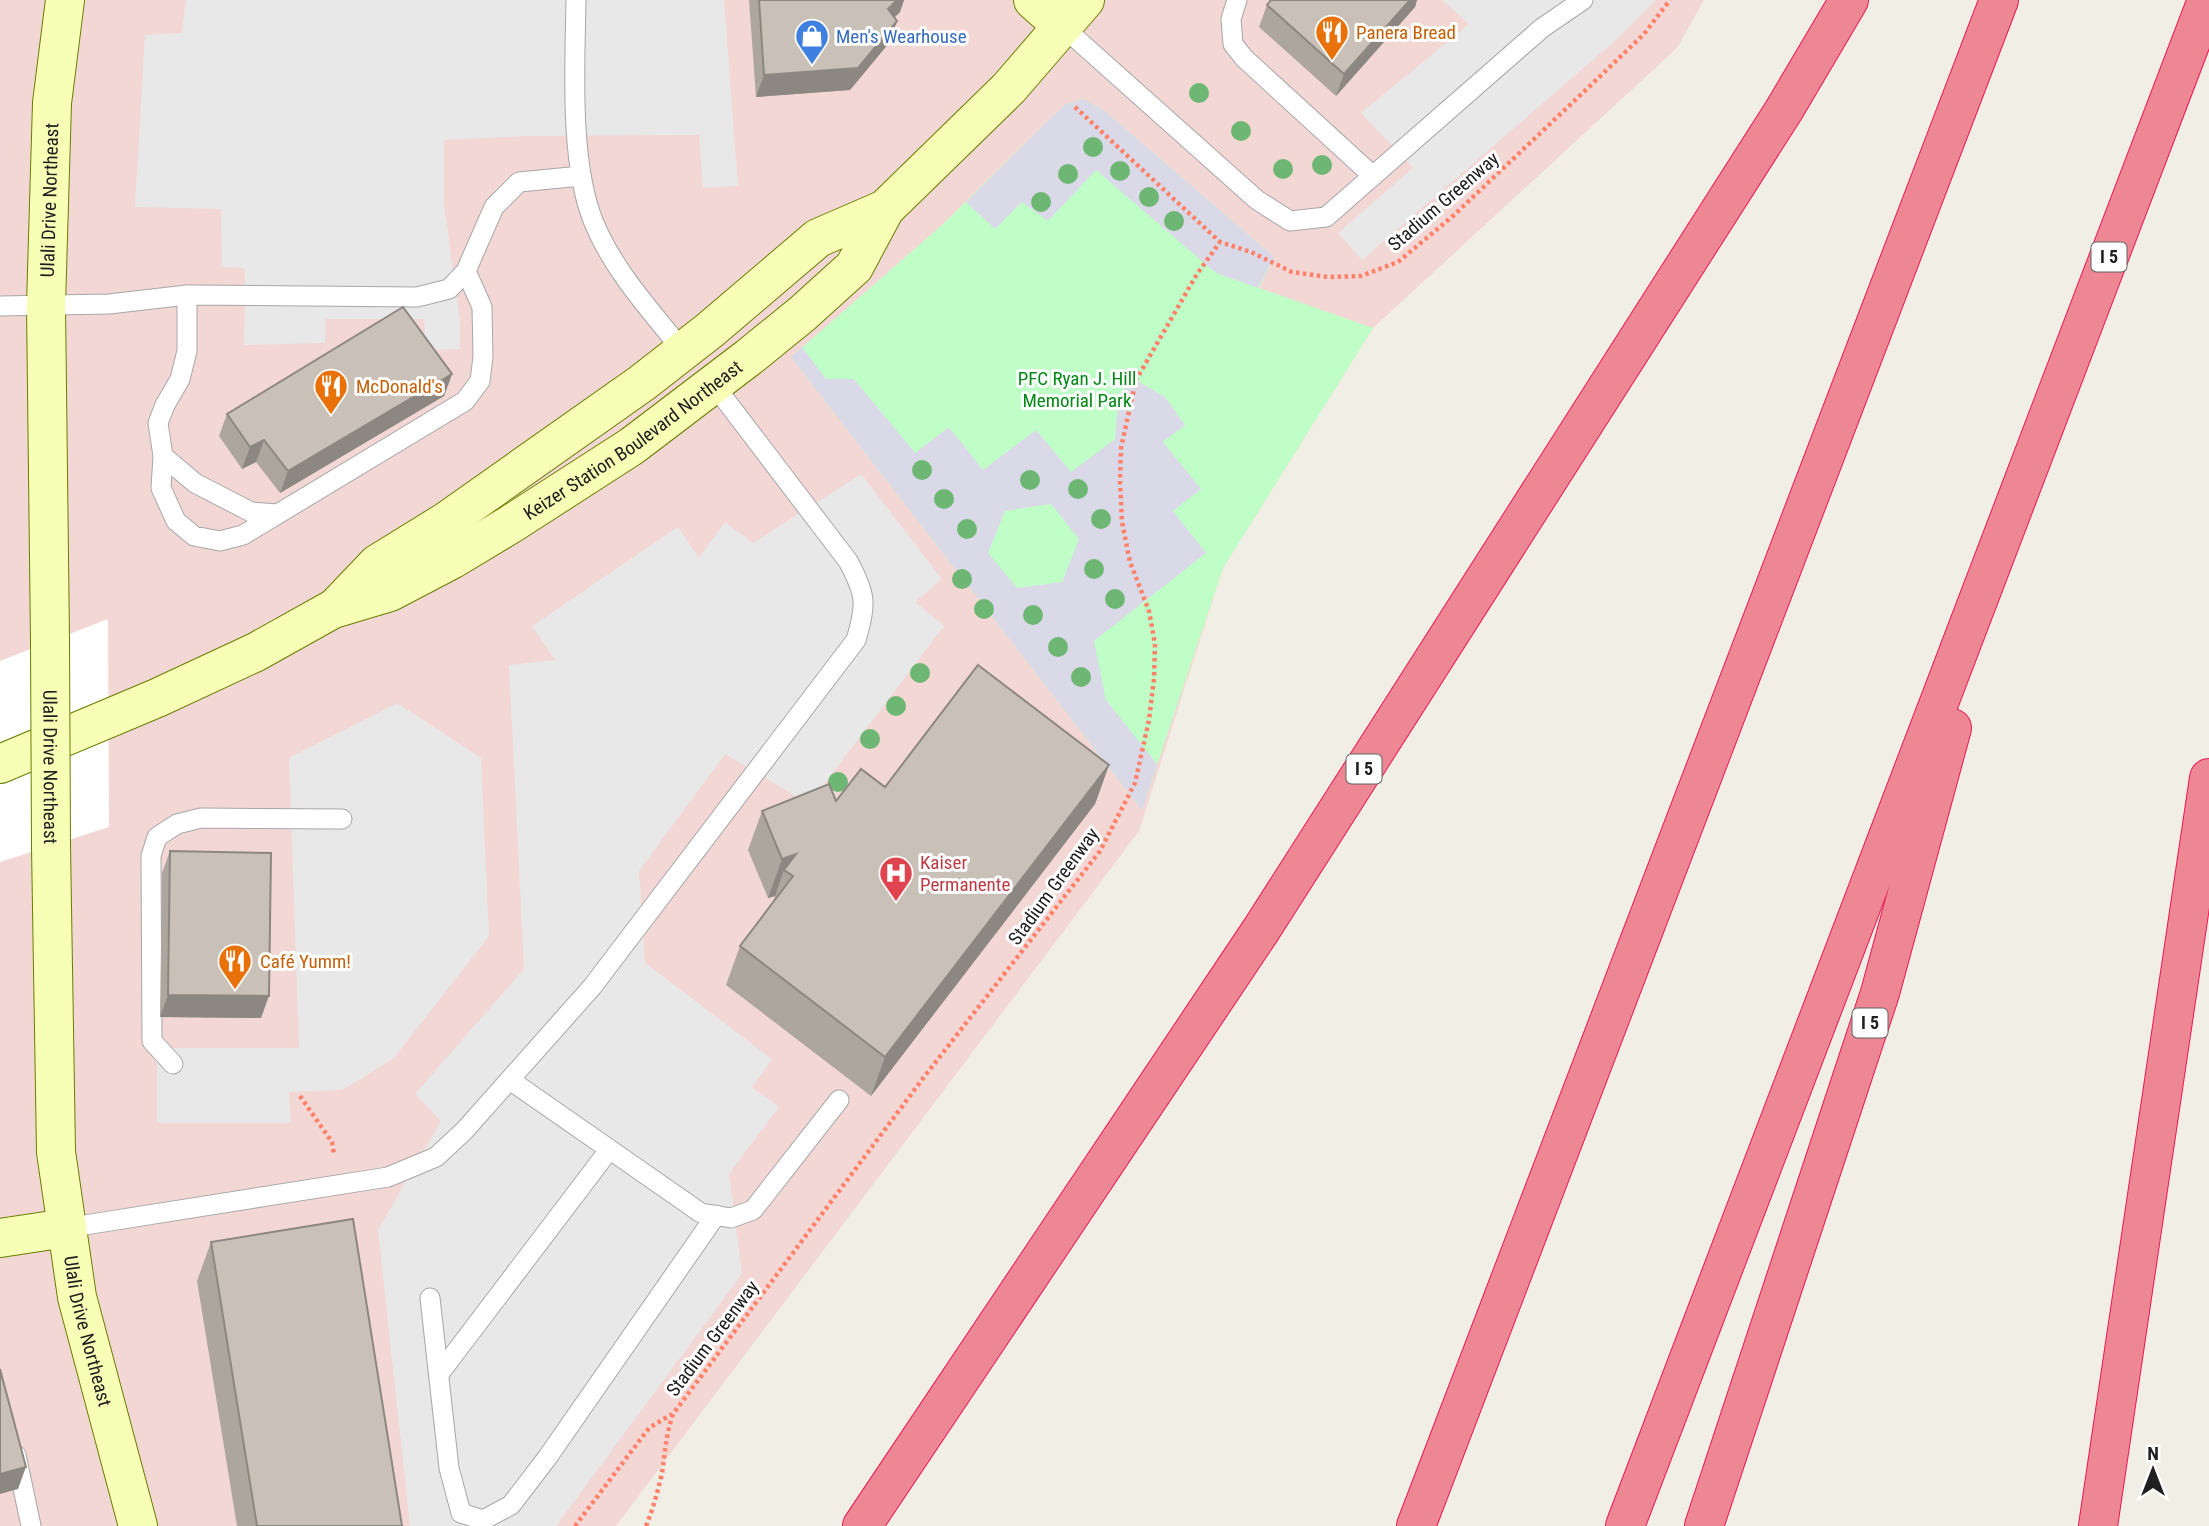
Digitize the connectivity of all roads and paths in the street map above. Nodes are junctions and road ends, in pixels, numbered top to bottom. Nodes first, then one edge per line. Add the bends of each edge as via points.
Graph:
1 (65, 0) edge
2 (576, 0) edge
3 (1033, 0) edge
4 (1237, 0) edge
5 (1583, 0) edge
6 (1670, 0) edge
7 (1849, 0) edge
8 (1999, 0) edge
9 (2207, 0) edge
10 (1074, 13) edge
11 (1075, 107) dead end
12 (581, 176) junction
13 (1373, 176) junction
14 (885, 209) junction
15 (1220, 242) junction
16 (466, 271) junction
17 (187, 295) junction
18 (46, 305) junction
19 (0, 306) edge
20 (683, 351) junction
21 (714, 385) junction
22 (163, 456) junction
23 (2011, 513) junction
24 (278, 514) junction
25 (333, 609) junction
26 (0, 764) edge
27 (2209, 778) edge
28 (342, 819) dead end
29 (173, 1064) dead end
30 (510, 1080) junction
31 (300, 1096) dead end
32 (838, 1100) dead end
33 (609, 1150) junction
34 (334, 1156) dead end
35 (716, 1215) junction
36 (66, 1228) junction
37 (0, 1238) edge
38 (430, 1298) dead end
39 (439, 1374) junction
40 (673, 1414) junction
41 (11, 1435) edge
42 (31, 1526) edge
43 (138, 1526) edge
44 (575, 1526) edge
45 (646, 1526) edge
46 (862, 1526) edge
47 (1416, 1526) edge
48 (1625, 1526) edge
49 (1704, 1526) edge
50 (2098, 1526) edge

1 - 18 main road, Ulali Drive Northeast via 52,103
2 - 12 lane via 575,106
3 - 10 main road
4 - 13 lane via 1231,19 1233,44
5 - 13 lane via 1542,28
6 - 15 path, Stadium Greenway via 1644,34 1454,215 1398,262 1361,276 1328,277 1292,272
7 - 46 highway, I 5 via 1784,110 1261,930
8 - 47 highway
9 - 23 highway, I 5
10 - 13 lane via 1257,200 1290,221 1326,217
10 - 14 main road, Keizer Station Boulevard Northeast via 1009,88
11 - 15 path
12 - 16 lane via 519,182 494,206
12 - 20 lane via 594,222 613,260
14 - 20 main road, Keizer Station Boulevard Northeast via 818,238
14 - 21 main road, Keizer Station Boulevard Northeast via 854,267
15 - 40 path, Stadium Greenway via 1136,380 1121,448 1122,523 1155,644 1149,720 1135,783 1100,850
16 - 17 lane via 450,289 416,298
16 - 24 lane via 481,307 483,357 480,381 465,401
17 - 18 lane
17 - 22 lane via 187,351 180,379 158,423
18 - 19 lane
18 - 36 main road, Ulali Drive Northeast, bridge via 56,1152
20 - 25 main road, Keizer Station Boulevard Northeast via 445,523 377,564
21 - 25 main road, Keizer Station Boulevard Northeast via 632,446 488,538 390,592
21 - 30 lane via 848,561 860,584 864,613 856,640 592,987
22 - 24 lane via 195,483 251,512
22 - 24 lane via 161,488 176,521 194,536 220,541 243,535
23 - 48 highway, I 5
23 - 49 highway, I 5 via 1880,993
25 - 26 main road, Keizer Station Boulevard Northeast via 158,698
27 - 50 highway
28 - 29 lane via 201,818 177,824 158,837 151,856 152,1041
30 - 33 lane
30 - 36 lane via 436,1157 388,1177
31 - 34 path via 332,1142
32 - 35 lane via 753,1210 731,1218
33 - 35 lane via 701,1213
33 - 39 lane
35 - 39 lane via 547,1458 511,1505 483,1520 461,1513 449,1468
36 - 37 main road
36 - 43 main road, Ulali Drive Northeast via 77,1297
38 - 39 lane
40 - 44 path via 649,1428
40 - 45 path, Stadium Greenway via 656,1501
41 - 42 lane

